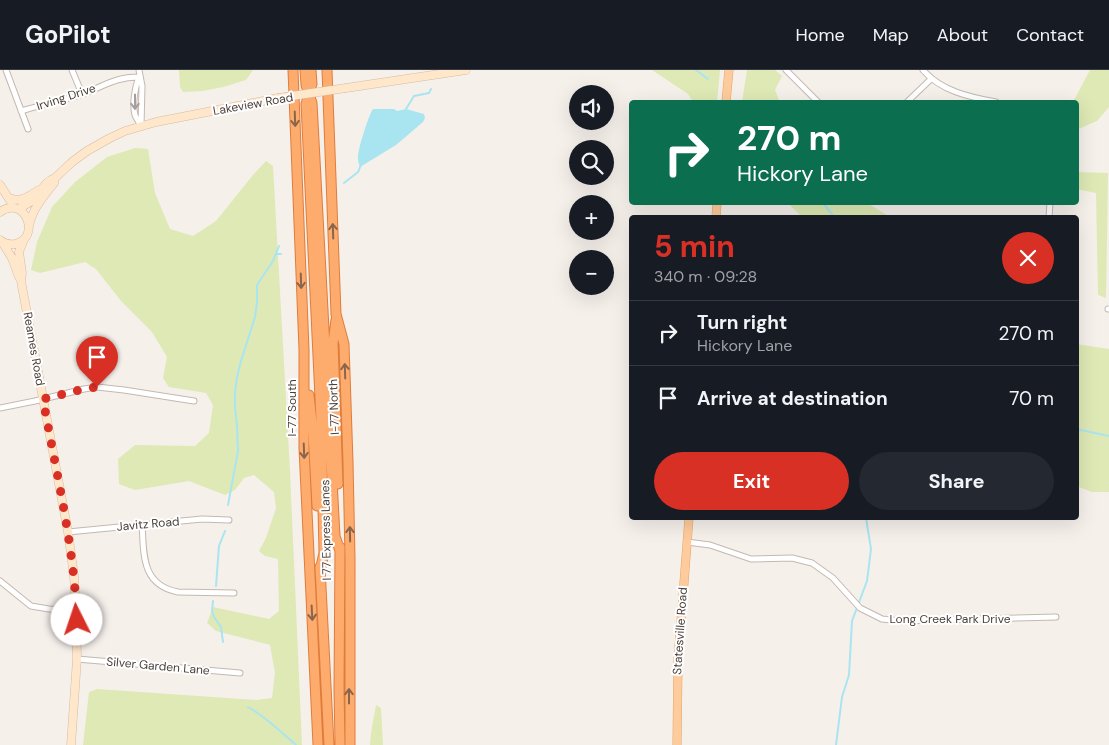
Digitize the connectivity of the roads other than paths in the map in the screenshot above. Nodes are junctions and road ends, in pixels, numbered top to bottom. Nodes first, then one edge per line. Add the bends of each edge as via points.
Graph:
1 (6, 70) edge
2 (72, 70) edge
3 (139, 70) edge
4 (293, 70) edge
5 (305, 70) edge
6 (311, 70) edge
7 (327, 70) edge
8 (466, 70) edge
9 (729, 70) edge
10 (786, 70) edge
11 (923, 70) edge
12 (139, 77) junction
13 (931, 79) junction
14 (309, 93) junction
15 (82, 94) junction
16 (726, 100) edge
17 (816, 100) edge
18 (909, 100) edge
19 (987, 100) edge
20 (21, 111) junction
21 (310, 119) junction
22 (141, 126) junction
23 (28, 129) dead end
24 (55, 178) junction
25 (0, 185) edge
26 (45, 186) junction
27 (9, 198) junction
28 (16, 208) junction
29 (0, 212) edge
30 (29, 227) junction
31 (24, 239) junction
32 (1, 241) edge
33 (21, 281) junction
34 (336, 314) junction
35 (304, 350) junction
36 (43, 399) junction
37 (194, 401) dead end
38 (0, 408) edge
39 (229, 520) dead end
40 (689, 520) edge
41 (142, 524) junction
42 (68, 532) junction
43 (687, 542) junction
44 (340, 551) junction
45 (320, 571) junction
46 (0, 581) edge
47 (234, 594) dead end
48 (76, 610) junction
49 (1056, 618) dead end
50 (77, 659) junction
51 (240, 673) dead end
52 (71, 745) edge
53 (318, 745) edge
54 (329, 745) edge
55 (340, 745) edge
56 (350, 745) edge
57 (677, 745) edge

1 - 20 street
2 - 15 street
3 - 12 street
4 -> 35 highway, I-77 South
5 - 14 highway
6 - 14 highway
34 -> 7 highway, I-77 North
8 - 14 main road, Lakeview Road, bridge
9 - 16 main road
10 - 17 street
11 - 13 street
12 - 15 street, Irving Drive via 113,80
12 - 22 street via 135,86 134,110
13 - 18 street
13 - 19 street via 949,90
14 - 21 highway via 306,104
14 - 22 main road, Lakeview Road, bridge
15 - 20 street, Irving Drive
20 - 23 street
21 - 44 highway via 335,536
21 - 45 highway via 322,436 324,553
22 - 24 main road, Lakeview Road via 96,146
24 - 26 main road, Lakeview Road
24 - 30 main road, Lakeview Road via 35,209
25 - 27 main road
26 - 27 main road via 27,198
26 - 28 main road, Lakeview Road via 30,203
27 - 28 main road
28 - 29 main road
28 - 30 main road via 26,216
30 - 31 main road, Lakeview Road
31 - 32 main road via 13,244
31 - 33 main road, Reames Road via 19,257
32 - 33 main road, Reames Road
33 - 36 main road, Reames Road
34 - 44 highway, I 77 Express Lanes via 333,343
56 -> 34 highway, I-77 North via 348,462 344,344
35 - 45 highway, I 77 Express Lanes via 313,431
35 -> 53 highway, I-77 South via 304,448
36 - 37 street via 97,387
36 - 38 street
36 - 42 main road, Reames Road
39 - 41 street, Javitz Road
40 - 43 main road, Statesville Road
41 - 42 street, Javitz Road
41 - 47 street via 146,567 152,578 164,588 184,593
42 - 48 main road, Reames Road
43 - 49 street, Long Creek Park Drive via 710,545 750,559 792,558 812,562 833,578 860,608 882,619
43 - 57 main road, Statesville Road via 678,660
44 - 55 highway, I 77 Express Lanes
45 - 54 highway, I 77 Express Lanes
46 - 48 street via 31,606
48 - 50 main road, Reames Road
50 - 51 street, Silver Garden Lane
50 - 52 main road, Reames Road

